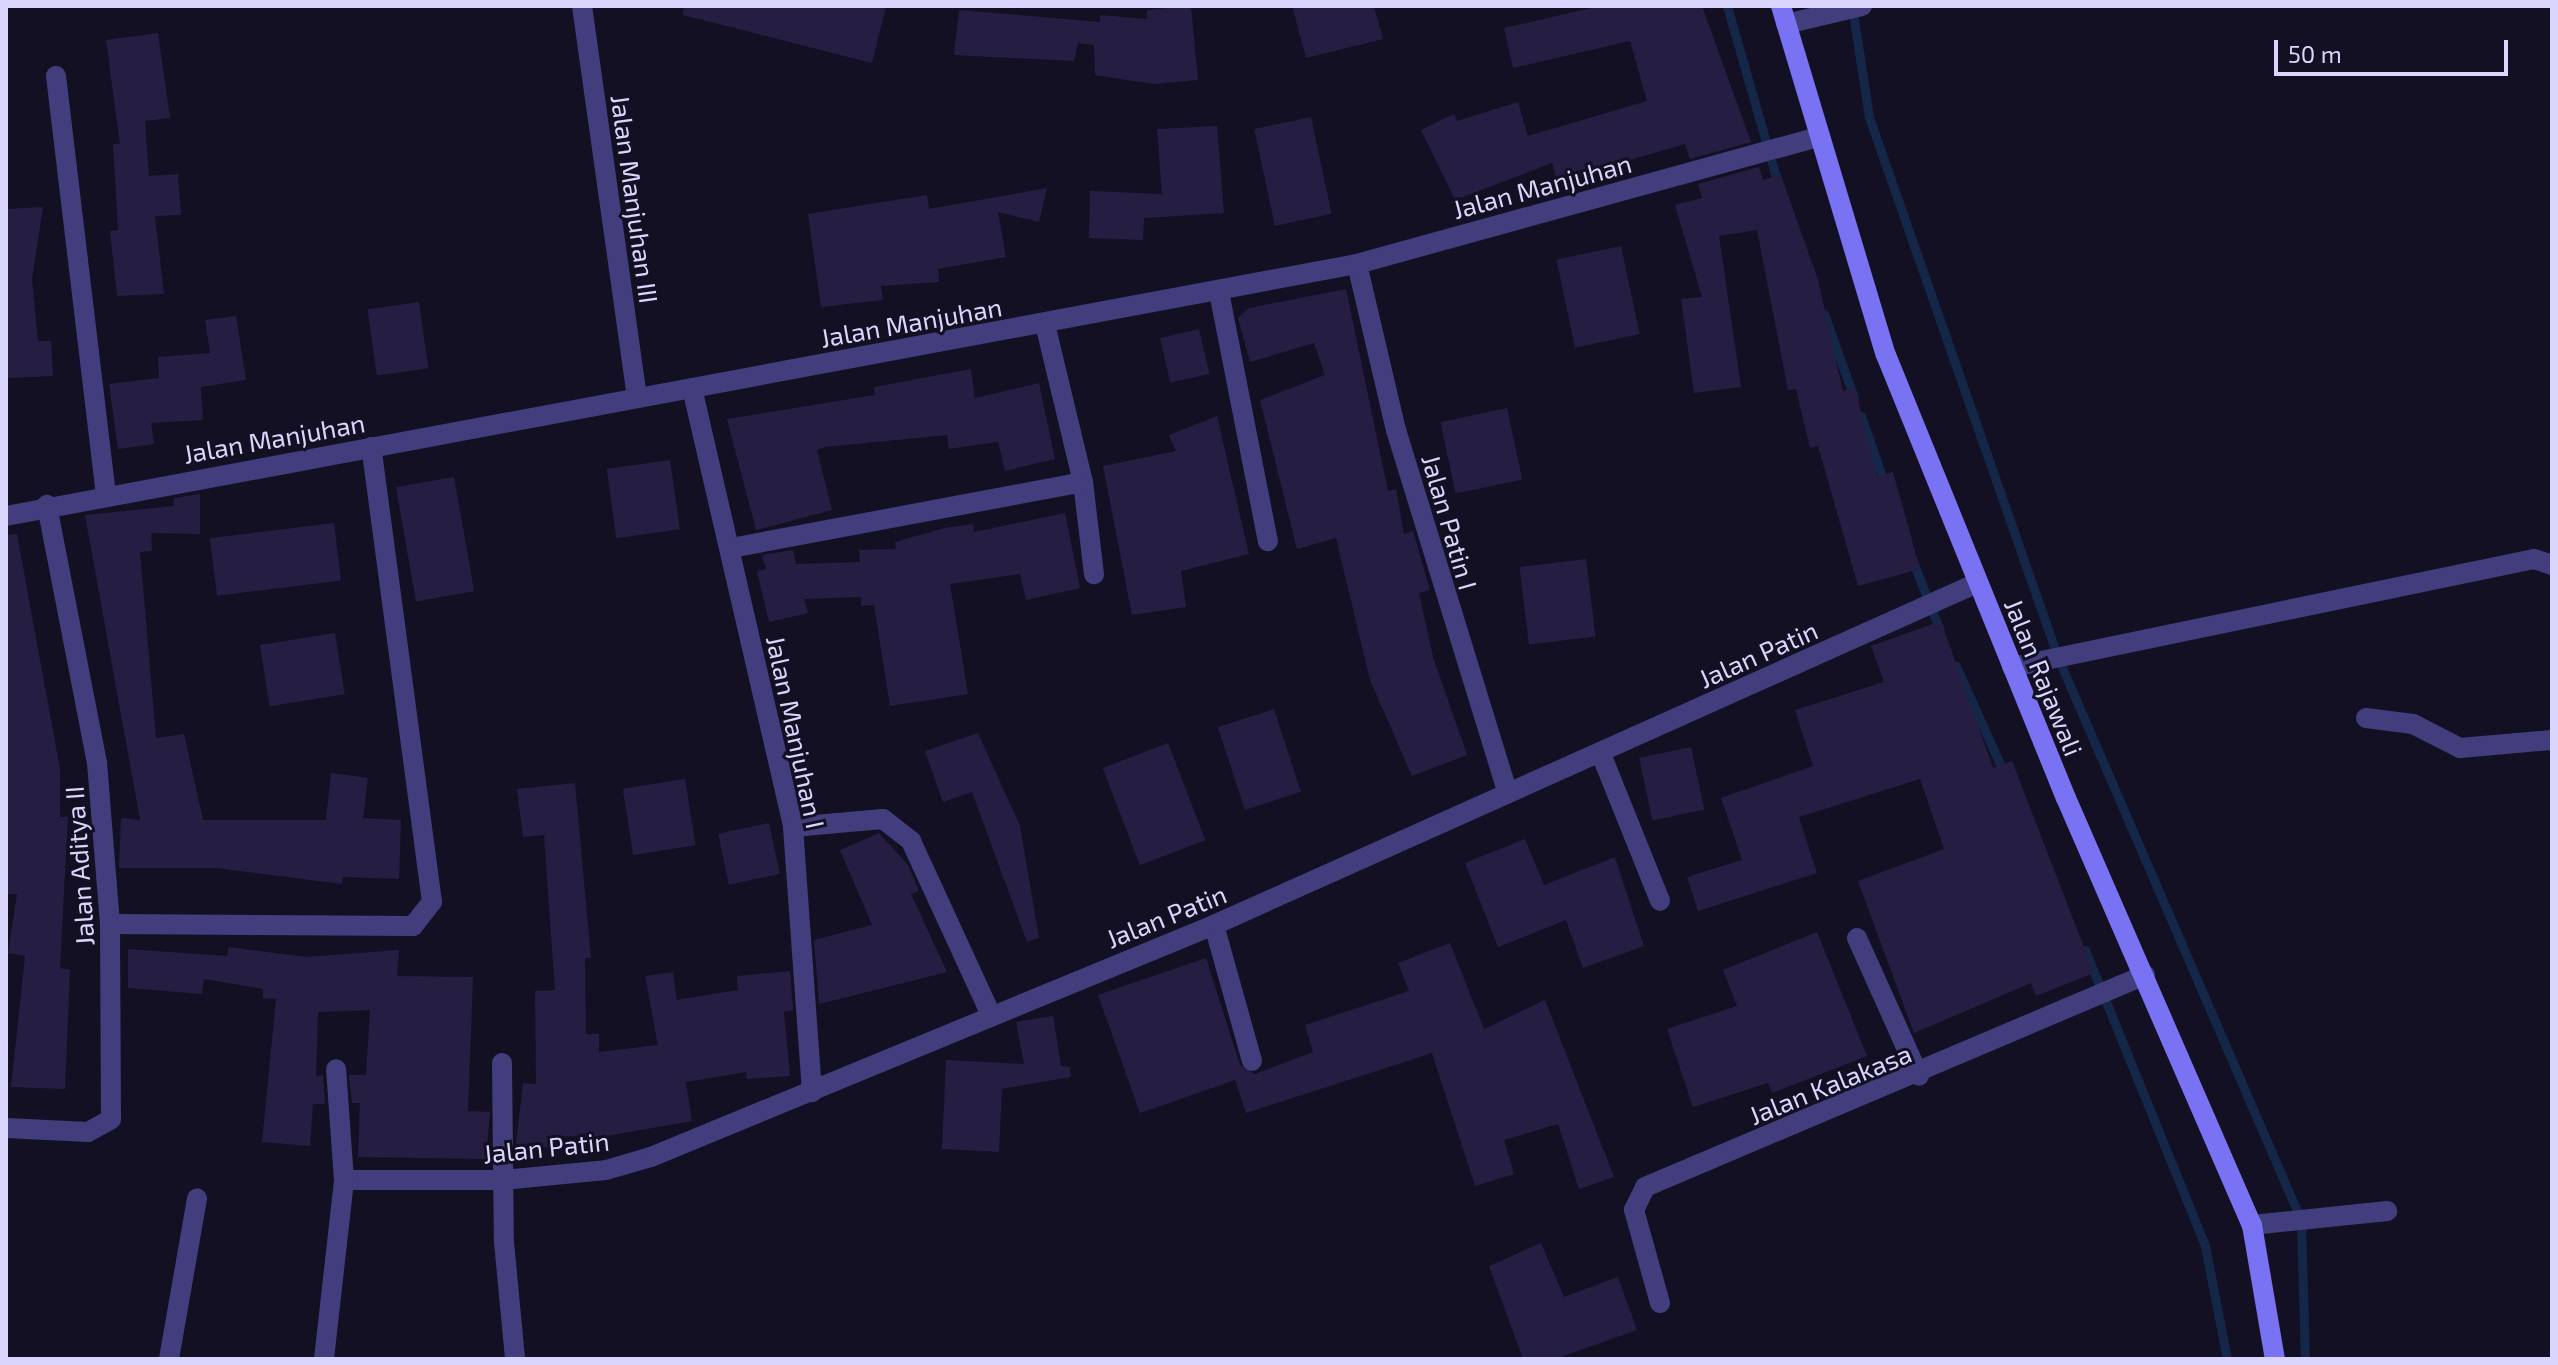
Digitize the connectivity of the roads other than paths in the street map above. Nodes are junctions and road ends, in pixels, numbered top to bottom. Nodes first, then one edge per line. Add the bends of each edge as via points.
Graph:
1 (582, 6) edge
2 (1862, 6) edge
3 (1783, 15) edge
4 (56, 76) dead end
5 (1816, 138) junction
6 (1357, 264) junction
7 (1219, 292) junction
8 (1045, 324) junction
9 (692, 388) junction
10 (637, 398) junction
11 (371, 447) junction
12 (1083, 482) junction
13 (106, 494) junction
14 (47, 505) junction
15 (6, 516) edge
16 (1268, 541) dead end
17 (731, 548) junction
18 (2552, 565) edge
19 (1094, 574) dead end
20 (1977, 583) junction
21 (2012, 667) junction
22 (2366, 718) dead end
23 (2552, 740) edge
24 (1601, 754) junction
25 (1507, 791) junction
26 (793, 827) junction
27 (1660, 901) dead end
28 (110, 924) junction
29 (1214, 925) junction
30 (1857, 938) dead end
31 (2145, 975) junction
32 (991, 1015) junction
33 (1252, 1061) dead end
34 (502, 1063) dead end
35 (336, 1069) dead end
36 (1919, 1076) junction
37 (812, 1092) junction
38 (6, 1128) edge
39 (344, 1180) junction
40 (503, 1180) junction
41 (197, 1198) dead end
42 (2387, 1211) dead end
43 (2252, 1225) junction
44 (1660, 1303) dead end
45 (169, 1359) edge
46 (324, 1359) edge
47 (515, 1359) edge
48 (2275, 1359) edge

1 - 10 street, Jalan Manjuhan III
2 - 3 street
3 - 5 main road, Jalan Rajawali
4 - 13 street
5 - 6 street, Jalan Manjuhan
5 - 20 main road, Jalan Rajawali via 1886,355
6 - 7 street, Jalan Manjuhan
6 - 25 street, Jalan Patin I via 1400,445
7 - 8 street, Jalan Manjuhan
7 - 16 street
8 - 9 street, Jalan Manjuhan
8 - 12 street
9 - 10 street, Jalan Manjuhan
9 - 17 street, Jalan Manjuhan I
10 - 11 street, Jalan Manjuhan
11 - 13 street, Jalan Manjuhan
11 - 28 street via 432,902 413,926
12 - 17 street
12 - 19 street
13 - 14 street, Jalan Manjuhan
14 - 15 street, Jalan Manjuhan
14 - 28 street, Jalan Aditya II via 97,763
17 - 26 street, Jalan Manjuhan I
18 - 21 street via 2534,559
20 - 21 main road, Jalan Rajawali
20 - 24 street, Jalan Patin
21 - 31 main road, Jalan Rajawali
22 - 23 street via 2413,724 2460,748
24 - 25 street, Jalan Patin
24 - 27 street
25 - 29 street, Jalan Patin
26 - 32 street via 883,819 911,841
26 - 37 street, Jalan Manjuhan I
28 - 38 street, Jalan Aditya II via 111,1119 88,1132
29 - 32 street, Jalan Patin
29 - 33 street
30 - 36 street
31 - 36 street, Jalan Kalakasa
31 - 43 main road, Jalan Rajawali
32 - 37 street, Jalan Patin
34 - 40 street
35 - 39 street
36 - 44 street, Jalan Kalakasa via 1645,1187 1634,1210
37 - 40 street, Jalan Patin via 606,1170
39 - 40 street, Jalan Patin
39 - 46 street
40 - 47 street
41 - 45 street
42 - 43 street
43 - 48 main road, Jalan Rajawali

